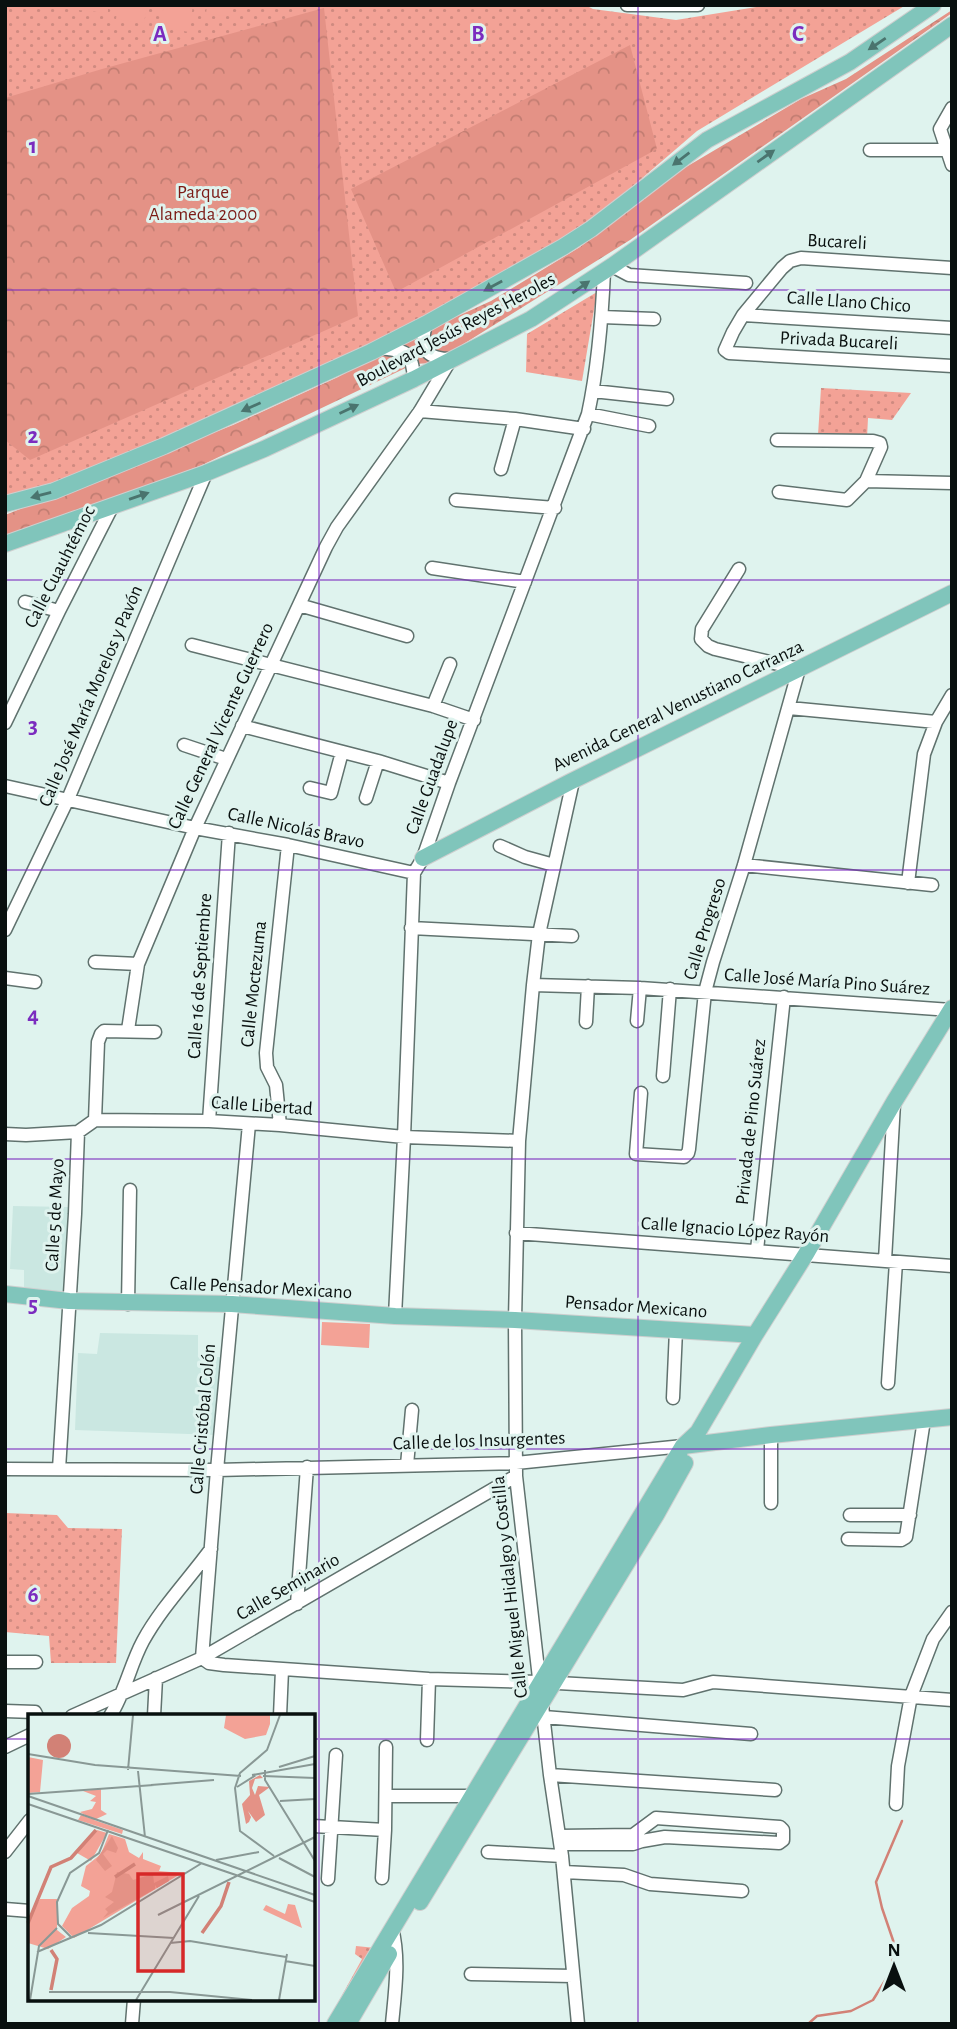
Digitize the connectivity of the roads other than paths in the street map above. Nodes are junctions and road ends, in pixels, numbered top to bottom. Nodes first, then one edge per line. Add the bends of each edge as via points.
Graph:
1 (627, 5) edge
2 (698, 5) edge
3 (933, 5) edge
4 (952, 25) edge
5 (952, 108) edge
6 (870, 150) dead end
7 (946, 150) junction
8 (952, 165) edge
9 (608, 268) junction
10 (952, 268) edge
11 (746, 283) dead end
12 (743, 315) junction
13 (602, 317) junction
14 (654, 319) dead end
15 (426, 324) junction
16 (952, 328) edge
17 (380, 348) junction
18 (725, 350) joint
19 (451, 359) junction
20 (952, 366) edge
21 (414, 379) junction
22 (593, 391) junction
23 (667, 399) dead end
24 (420, 411) junction
25 (589, 414) junction
26 (515, 419) junction
27 (649, 426) dead end
28 (584, 429) junction
29 (777, 440) dead end
30 (500, 469) dead end
31 (206, 473) junction
32 (866, 481) junction
33 (952, 483) edge
34 (779, 492) dead end
35 (456, 500) dead end
36 (5, 504) edge
37 (113, 505) junction
38 (555, 508) junction
39 (5, 544) edge
40 (432, 568) dead end
41 (739, 569) dead end
42 (526, 582) junction
43 (952, 593) edge
44 (25, 602) dead end
45 (299, 605) junction
46 (59, 611) junction
47 (407, 636) dead end
48 (192, 645) dead end
49 (270, 664) junction
50 (450, 664) dead end
51 (799, 669) junction
52 (952, 695) edge
53 (433, 706) junction
54 (789, 708) junction
55 (474, 720) junction
56 (936, 722) junction
57 (5, 723) edge
58 (242, 726) junction
59 (184, 745) dead end
60 (342, 752) junction
61 (226, 760) junction
62 (379, 761) junction
63 (573, 780) junction
64 (449, 783) junction
65 (5, 786) edge
66 (310, 788) dead end
67 (366, 798) dead end
68 (68, 799) junction
69 (195, 828) junction
70 (229, 833) junction
71 (288, 845) junction
72 (500, 846) dead end
73 (423, 858) junction
74 (554, 865) junction
75 (744, 865) junction
76 (414, 873) junction
77 (908, 883) junction
78 (932, 885) dead end
79 (411, 928) junction
80 (5, 930) edge
81 (539, 934) junction
82 (572, 936) dead end
83 (95, 962) dead end
84 (138, 964) junction
85 (5, 978) edge
86 (36, 982) dead end
87 (533, 985) junction
88 (588, 986) junction
89 (640, 988) junction
90 (670, 989) junction
91 (705, 992) junction
92 (784, 997) junction
93 (951, 1009) edge
94 (637, 1021) dead end
95 (586, 1022) dead end
96 (128, 1030) junction
97 (155, 1032) dead end
98 (663, 1076) dead end
99 (640, 1093) dead end
100 (894, 1102) junction
101 (94, 1120) junction
102 (209, 1121) junction
103 (249, 1124) junction
104 (280, 1125) junction
105 (78, 1132) junction
106 (5, 1134) edge
107 (404, 1137) junction
108 (519, 1141) junction
109 (130, 1189) dead end
110 (516, 1233) junction
111 (757, 1250) junction
112 (806, 1254) junction
113 (891, 1261) junction
114 (952, 1266) edge
115 (5, 1294) edge
116 (69, 1301) junction
117 (128, 1304) junction
118 (232, 1304) junction
119 (395, 1316) junction
120 (514, 1320) junction
121 (676, 1330) junction
122 (755, 1335) junction
123 (888, 1383) dead end
124 (673, 1398) dead end
125 (412, 1410) dead end
126 (952, 1417) edge
127 (924, 1420) junction
128 (771, 1435) junction
129 (692, 1441) junction
130 (407, 1465) junction
131 (307, 1467) junction
132 (59, 1468) junction
133 (5, 1469) edge
134 (217, 1470) junction
135 (516, 1470) junction
136 (771, 1503) dead end
137 (850, 1515) dead end
138 (910, 1515) junction
139 (848, 1539) dead end
140 (212, 1549) junction
141 (297, 1604) junction
142 (952, 1612) edge
143 (202, 1658) junction
144 (5, 1662) edge
145 (36, 1662) dead end
146 (282, 1670) junction
147 (156, 1678) junction
148 (429, 1679) junction
149 (546, 1683) junction
150 (122, 1692) junction
151 (911, 1696) junction
152 (952, 1700) edge
153 (543, 1709) junction
154 (5, 1711) edge
155 (36, 1714) edge
156 (76, 1714) edge
157 (111, 1714) edge
158 (154, 1714) edge
159 (280, 1714) edge
160 (751, 1734) dead end
161 (28, 1736) edge
162 (427, 1740) dead end
163 (5, 1747) edge
164 (386, 1747) dead end
165 (336, 1755) dead end
166 (550, 1774) junction
167 (775, 1790) dead end
168 (386, 1796) junction
169 (479, 1796) junction
170 (896, 1804) dead end
171 (719, 1822) junction
172 (28, 1823) edge
173 (315, 1826) edge
174 (332, 1827) junction
175 (385, 1830) junction
176 (633, 1840) junction
177 (718, 1840) junction
178 (561, 1845) junction
179 (5, 1852) edge
180 (488, 1852) dead end
181 (564, 1872) junction
182 (382, 1878) dead end
183 (328, 1879) dead end
184 (742, 1891) dead end
185 (5, 1909) edge
186 (28, 1911) edge
187 (394, 1936) junction
188 (471, 1974) dead end
189 (573, 1976) junction
190 (134, 2001) edge
191 (132, 2024) edge
192 (335, 2024) edge
193 (348, 2024) edge
194 (392, 2024) edge
195 (578, 2024) edge

1 - 2 street
3 -> 15 main road, Boulevard Jesús Reyes Heroles via 850,62 707,140 563,247
9 -> 4 main road, Boulevard Jesús Reyes Heroles
5 - 7 street via 940,126
6 - 7 street
7 - 8 street
9 - 11 street via 629,275
9 - 13 street, Calle Guadalupe
19 -> 9 main road, Boulevard Jesús Reyes Heroles via 531,320
10 - 12 street, Bucareli via 793,259
12 - 16 street, Calle Llano Chico
12 - 18 street, Bucareli
13 - 14 street
13 - 22 street, Calle Guadalupe
15 - 17 main road, Boulevard Jesús Reyes Heroles
15 - 19 street via 425,348 434,358
17 - 21 street via 409,355
17 -> 36 main road, Boulevard Jesús Reyes Heroles via 164,446 45,494
18 - 20 street, Privada Bucareli
19 - 21 main road, Boulevard Jesús Reyes Heroles
19 - 24 street, Calle General Vicente Guerrero
31 -> 21 main road, Boulevard Jesús Reyes Heroles
22 - 23 street
22 - 25 street, Calle Guadalupe
24 - 26 street
24 - 45 street, Calle General Vicente Guerrero via 337,527
25 - 27 street
25 - 28 street, Calle Guadalupe
26 - 28 street
26 - 30 street
28 - 38 street, Calle Guadalupe
29 - 32 street via 878,442 880,449
37 -> 31 main road, Boulevard Jesús Reyes Heroles
31 - 68 street, Calle José María Morelos y Pavón
32 - 33 street
32 - 34 street via 844,500
35 - 38 street
37 - 39 main road, Boulevard Jesús Reyes Heroles
37 - 46 street, Calle Cuauhtémoc
38 - 42 street, Calle Guadalupe
40 - 42 street
41 - 51 street via 702,629 701,639 715,649
42 - 55 street, Calle Guadalupe
43 - 51 main road, Avenida General Venustiano Carranza
44 - 46 street
45 - 47 street
45 - 49 street, Calle General Vicente Guerrero
46 - 57 street, Calle Cuauhtémoc
48 - 49 street
49 - 53 street
49 - 58 street, Calle General Vicente Guerrero
50 - 53 street
51 - 54 street, Calle Progreso
51 - 63 main road, Avenida General Venustiano Carranza
52 - 56 street
53 - 55 street
54 - 56 street
54 - 75 street, Calle Progreso
55 - 64 street, Calle Guadalupe
56 - 77 street via 922,762
58 - 60 street
58 - 61 street, Calle General Vicente Guerrero
59 - 61 street
60 - 62 street
60 - 66 street via 331,793
61 - 69 street, Calle General Vicente Guerrero
62 - 64 street
62 - 67 street
63 - 73 main road, Avenida General Venustiano Carranza
63 - 74 street, Calle Miguel Hidalgo y Costilla
64 - 73 street, Calle Guadalupe
65 - 68 street, Calle Nicolás Bravo
68 - 69 street, Calle Nicolás Bravo
68 - 80 street, Calle José María Morelos y Pavón
69 - 70 street, Calle Nicolás Bravo
69 - 84 street, Calle General Vicente Guerrero
70 - 71 street, Calle Nicolás Bravo
70 - 102 street, Calle 16 de Septiembre
71 - 76 street, Calle Nicolás Bravo
71 - 104 street, Calle Moctezuma via 266,1053 276,1085
72 - 74 street
73 - 76 street, Calle Guadalupe
74 - 81 street, Calle Miguel Hidalgo y Costilla
75 - 77 street
75 - 91 street, Calle Progreso
76 - 79 street, Calle Guadalupe
77 - 78 street
79 - 81 street
79 - 107 street, Calle Guadalupe
81 - 82 street
81 - 87 street, Calle Miguel Hidalgo y Costilla
83 - 84 street
84 - 96 street, Calle General Vicente Guerrero
85 - 86 street
87 - 88 street, Calle José María Pino Suárez
87 - 108 street, Calle Miguel Hidalgo y Costilla
88 - 89 street, Calle José María Pino Suárez
88 - 95 street
89 - 90 street, Calle José María Pino Suárez
89 - 94 street
90 - 91 street, Calle José María Pino Suárez
90 - 98 street
91 - 92 street, Calle José María Pino Suárez
91 - 99 street, Calle Progreso via 684,1157 636,1154
92 - 93 street, Calle José María Pino Suárez
92 - 111 street, Privada de Pino Suárez
93 - 100 main road
96 - 97 street
96 - 101 street via 101,1034
100 - 112 main road
100 - 113 street
101 - 102 street, Calle Libertad
101 - 105 street
102 - 103 street, Calle Libertad
103 - 104 street, Calle Libertad
103 - 118 street, Calle Cristóbal Colón
104 - 107 street, Calle Libertad
105 - 106 street
105 - 116 street, Calle 5 de Mayo
107 - 108 street, Calle Libertad
107 - 119 street, Calle Guadalupe
108 - 110 street, Calle Miguel Hidalgo y Costilla
109 - 117 street
110 - 111 street, Calle Ignacio López Rayón
110 - 120 street, Calle Miguel Hidalgo y Costilla
111 - 112 street, Calle Ignacio López Rayón
112 - 113 street, Calle Ignacio López Rayón
112 - 122 main road
113 - 114 street, Calle Ignacio López Rayón
113 - 123 street
115 - 116 main road, Calle Pensador Mexicano
116 - 117 main road, Calle Pensador Mexicano
116 - 132 street, Calle 5 de Mayo
117 - 118 main road, Calle Pensador Mexicano
118 - 119 main road, Calle Pensador Mexicano
118 - 134 street, Calle Cristóbal Colón
119 - 120 main road, Calle Pensador Mexicano
120 - 121 main road, Pensador Mexicano
120 - 135 street, Calle Miguel Hidalgo y Costilla
121 - 122 main road, Pensador Mexicano
121 - 124 street
122 - 129 main road
125 - 130 street
126 - 127 main road, Calle de los Insurgentes
127 - 128 main road, Calle de los Insurgentes
127 - 138 street
128 - 129 main road, Calle de los Insurgentes
128 - 136 street
129 - 135 street, Calle de los Insurgentes
129 - 149 main road
130 - 131 street, Calle de los Insurgentes
130 - 135 street, Calle de los Insurgentes
131 - 134 street, Calle de los Insurgentes
131 - 141 street
132 - 133 street, Calle de los Insurgentes
132 - 134 street, Calle de los Insurgentes
134 - 140 street, Calle Cristóbal Colón
135 - 141 street, Calle Seminario
135 - 149 street, Calle Miguel Hidalgo y Costilla
137 - 138 street
138 - 139 street via 906,1537 901,1540
140 - 143 street, Calle Cristóbal Colón
140 - 150 street via 152,1626
141 - 143 street, Calle Seminario
142 - 151 street via 933,1639
143 - 146 street via 209,1663
143 - 147 street, Calle Seminario
144 - 145 street
146 - 148 street
146 - 159 street
147 - 150 street, Calle Seminario
147 - 158 street
148 - 149 street
148 - 162 street
149 - 151 street via 683,1690 713,1682
149 - 153 main road
149 - 169 main road
150 - 156 street, Calle Seminario
150 - 157 street
151 - 152 street
151 - 170 street
153 - 160 street
153 - 166 street, Calle Miguel Hidalgo y Costilla
153 - 169 main road
154 - 155 street
161 - 163 street
164 - 168 street
165 - 174 street
166 - 167 street
166 - 178 street, Calle Miguel Hidalgo y Costilla
168 - 169 street
168 - 175 street
169 - 187 main road
171 - 176 street via 656,1818
171 - 177 street
171 - 177 street via 780,1827 784,1834 779,1843
172 - 179 street
173 - 174 street
174 - 175 street
174 - 183 street
175 - 182 street
176 - 177 street
176 - 178 street via 577,1839
178 - 180 street
178 - 181 street, Calle Miguel Hidalgo y Costilla
181 - 184 street
181 - 189 street, Calle Miguel Hidalgo y Costilla
185 - 186 street
187 - 192 main road
187 - 193 main road
187 - 194 street
188 - 189 street
189 - 195 street, Calle Miguel Hidalgo y Costilla
190 - 191 street

